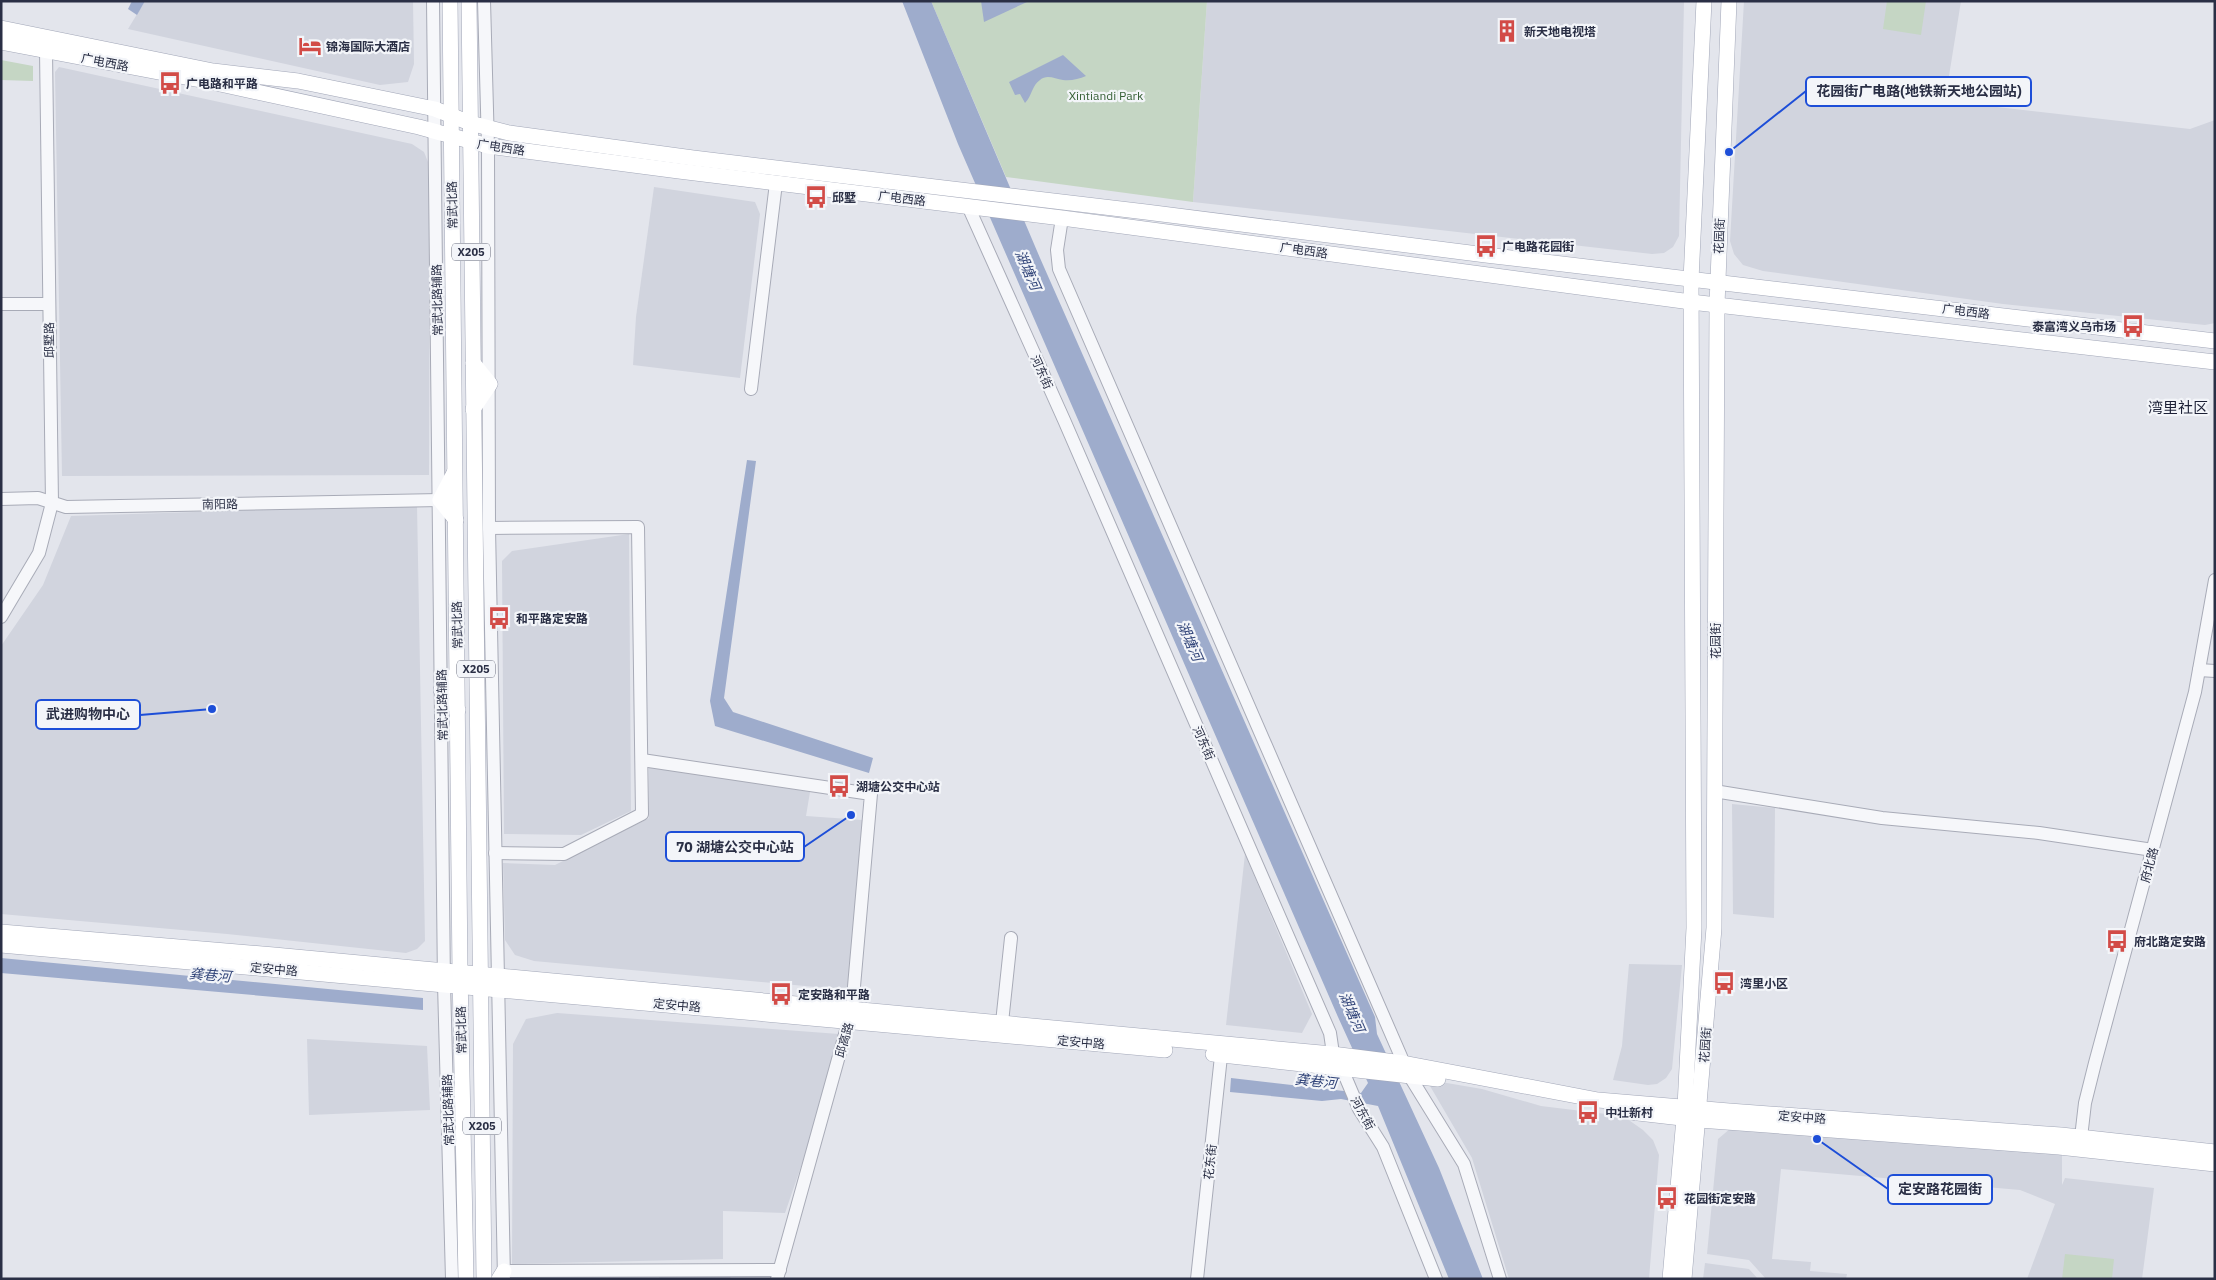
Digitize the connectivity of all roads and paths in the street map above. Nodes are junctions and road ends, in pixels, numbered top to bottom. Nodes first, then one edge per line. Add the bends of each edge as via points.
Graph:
1 (433, 1) edge
2 (450, 1) edge
3 (469, 1) edge
4 (484, 1) edge
5 (1704, 1) edge
6 (1729, 1) edge
7 (1, 28) edge
8 (1, 42) edge
9 (46, 51) junction
10 (435, 109) junction
11 (452, 117) junction
12 (470, 123) junction
13 (488, 128) junction
14 (435, 131) junction
15 (452, 136) junction
16 (470, 142) junction
17 (488, 146) junction
18 (776, 183) junction
19 (975, 207) junction
20 (1062, 218) junction
21 (1691, 280) junction
22 (1718, 281) junction
23 (1691, 302) junction
24 (1, 304) edge
25 (48, 304) junction
26 (1717, 305) junction
27 (2215, 342) edge
28 (2215, 362) edge
29 (473, 363) junction
30 (490, 384) junction
31 (751, 389) dead end
32 (473, 409) junction
33 (455, 471) junction
34 (1, 499) edge
35 (440, 500) junction
36 (52, 503) junction
37 (456, 520) junction
38 (489, 528) junction
39 (2215, 580) edge
40 (1, 617) edge
41 (2199, 670) junction
42 (2215, 671) edge
43 (457, 673) junction
44 (442, 690) junction
45 (458, 710) junction
46 (642, 760) junction
47 (1714, 791) junction
48 (2153, 850) junction
49 (495, 853) junction
50 (1, 932) edge
51 (1010, 938) dead end
52 (1, 945) edge
53 (444, 977) junction
54 (460, 979) junction
55 (479, 981) junction
56 (497, 982) junction
57 (851, 1014) junction
58 (1001, 1029) junction
59 (1222, 1050) junction
60 (1343, 1065) junction
61 (1401, 1068) junction
62 (1684, 1113) junction
63 (1700, 1114) junction
64 (2080, 1144) junction
65 (2215, 1152) edge
66 (2215, 1164) edge
67 (779, 1274) edge
68 (502, 1276) edge
69 (462, 1279) edge
70 (484, 1279) edge
71 (1197, 1279) edge
72 (1436, 1279) edge
73 (1500, 1279) edge
74 (1670, 1279) edge
75 (1684, 1279) edge

1 - 10 street
2 - 11 main road, 常武北路 / X205
3 - 12 main road, 常武北路 / X205
4 - 13 street
5 - 21 main road, 花园街
6 - 22 main road, 花园街
7 - 10 main road, 广电西路 via 213,71 298,81
8 - 9 main road, 广电西路
9 - 14 main road, 广电西路 via 211,82
9 - 25 street, 邱墅路
10 - 11 main road, 广电西路
10 - 14 street, 常武北路辅路
11 - 12 main road, 广电西路
11 - 15 main road, 常武北路 / X205
12 - 13 main road, 广电西路
12 - 16 main road, 常武北路 / X205
13 - 17 street
13 - 21 main road, 广电西路 via 687,157
14 - 15 main road, 广电西路
14 - 35 street, 常武北路辅路
15 - 16 main road, 广电西路
15 - 33 main road, 常武北路 / X205
16 - 17 main road, 广电西路
16 - 29 main road, 常武北路 / X205
17 - 18 main road, 广电西路
17 - 30 street
18 - 19 main road, 广电西路
18 - 31 street
19 - 20 main road, 广电西路
19 - 60 street, 河东街
20 - 23 main road, 广电西路
20 - 61 street via 1057,250 1059,269
21 - 22 main road, 广电西路
21 - 23 main road, 花园街
22 - 26 main road, 花园街
22 - 27 main road, 广电西路
23 - 26 main road, 广电西路
23 - 62 main road, 花园街 via 1694,928
24 - 25 street
25 - 36 street, 邱墅路
26 - 28 main road, 广电西路
26 - 47 main road, 花园街
29 - 30 main road
29 - 32 main road, 常武北路 / X205
30 - 32 main road
30 - 38 street
32 - 55 main road, 常武北路 / X205
33 - 35 main road
33 - 37 main road, 常武北路 / X205
34 - 36 street, 南阳路 via 38,498
35 - 36 street, 南阳路 via 66,507
35 - 37 main road
35 - 44 street, 常武北路辅路
36 - 40 street, 邱墅路 via 39,553
37 - 43 main road, 常武北路 / X205
38 - 46 street via 638,527
38 - 49 street
39 - 41 street, 府北路
41 - 42 street
41 - 48 street, 府北路
43 - 44 main road
43 - 45 main road, 常武北路 / X205
44 - 45 main road
44 - 53 street, 常武北路辅路
45 - 54 main road, 常武北路 / X205
46 - 49 street via 642,814 564,854
46 - 57 street, 邱高路 via 872,794
47 - 48 street via 1882,818 2039,833
47 - 63 main road, 花园街 via 1714,928
48 - 64 street, 府北路 via 2085,1103
49 - 56 street
50 - 53 main road, 定安中路
51 - 58 street
52 - 53 main road, 定安中路
53 - 54 main road, 定安中路
53 - 69 street, 常武北路辅路
54 - 55 main road, 定安中路
54 - 69 main road, 常武北路 / X205
55 - 56 main road, 定安中路
55 - 70 main road, 常武北路 / X205
56 - 57 main road, 定安中路
56 - 68 street
57 - 58 main road, 定安中路
57 - 67 street, 邱高路
58 - 59 main road, 定安中路
59 - 60 main road, 定安中路
59 - 71 street, 花东街
60 - 61 main road, 定安中路
60 - 72 street, 河东街 via 1359,1109 1383,1147
61 - 62 main road, 定安中路
61 - 73 street via 1464,1164
62 - 63 main road, 定安中路
62 - 74 main road, 花园街
63 - 64 main road, 定安中路
63 - 75 main road, 花园街
64 - 65 main road, 定安中路
64 - 66 main road, 定安中路
67 - 68 street

